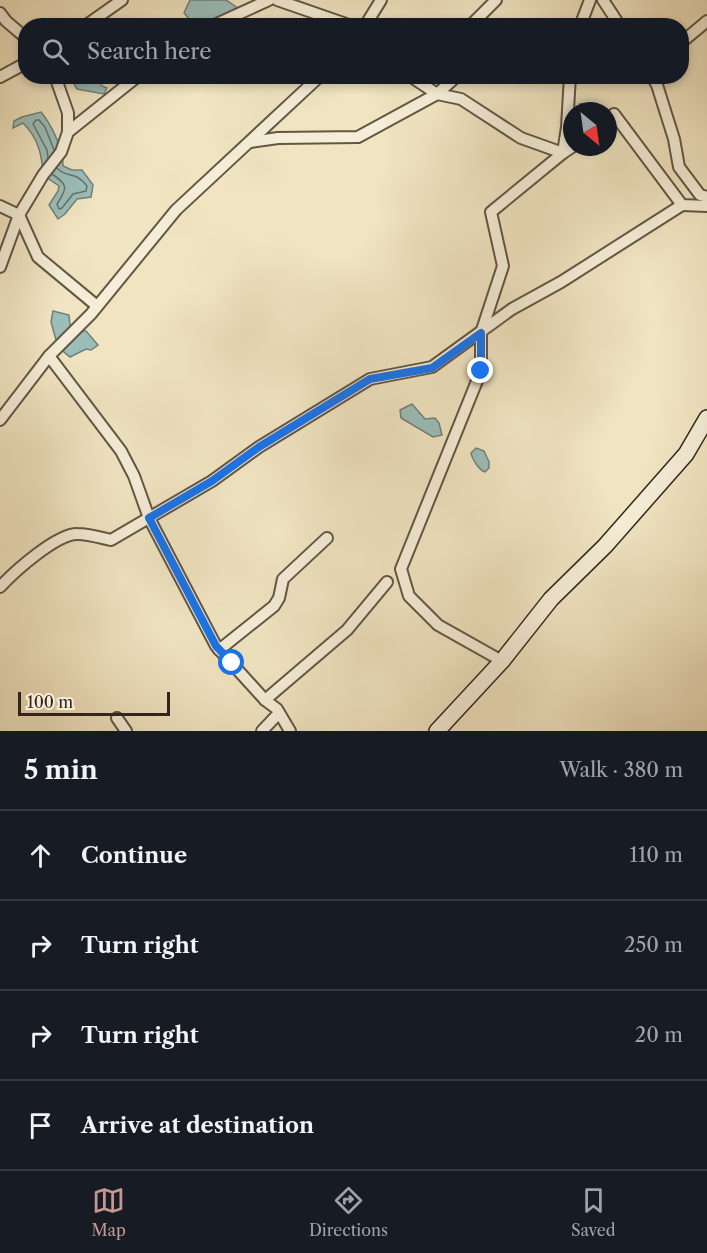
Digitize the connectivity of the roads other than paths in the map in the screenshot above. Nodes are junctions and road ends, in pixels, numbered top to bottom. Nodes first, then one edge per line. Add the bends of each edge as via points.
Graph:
1 (122, 0) edge
2 (269, 0) edge
3 (277, 0) edge
4 (381, 0) edge
5 (496, 0) edge
6 (590, 0) edge
7 (603, 0) edge
8 (0, 13) edge
9 (96, 18) edge
10 (230, 18) edge
11 (329, 18) edge
12 (370, 18) edge
13 (478, 18) edge
14 (583, 18) edge
15 (615, 18) edge
16 (707, 21) edge
17 (18, 31) edge
18 (689, 36) edge
19 (18, 67) edge
20 (0, 77) edge
21 (59, 84) edge
22 (128, 84) edge
23 (312, 84) edge
24 (422, 84) edge
25 (448, 84) edge
26 (570, 84) edge
27 (656, 84) edge
28 (437, 94) junction
29 (568, 102) edge
30 (617, 118) edge
31 (68, 132) junction
32 (250, 142) junction
33 (563, 149) edge
34 (563, 154) edge
35 (707, 197) edge
36 (682, 205) junction
37 (0, 206) edge
38 (707, 206) edge
39 (19, 215) junction
40 (0, 267) edge
41 (97, 306) junction
42 (481, 333) junction
43 (49, 356) junction
44 (707, 418) edge
45 (0, 420) edge
46 (149, 518) junction
47 (327, 538) dead end
48 (387, 582) dead end
49 (0, 587) edge
50 (219, 650) junction
51 (502, 661) junction
52 (265, 699) junction
53 (279, 713) junction
54 (117, 718) dead end
55 (126, 731) edge
56 (262, 731) edge
57 (290, 731) edge
58 (437, 731) edge

1 - 9 street
2 - 10 street
3 - 11 street
4 - 12 street
5 - 13 street
6 - 14 street
7 - 15 street
8 - 17 street
16 - 18 street
19 - 20 street
21 - 31 street via 68,113
22 - 31 street
23 - 32 street
24 - 28 street
25 - 28 street
26 - 29 street
27 - 35 street via 679,167 700,195
28 - 32 street via 358,137
28 - 33 street via 461,99 521,138
30 - 36 street
31 - 39 street via 61,152
32 - 41 street via 176,210
34 - 42 street via 491,212 503,266
36 - 38 street
36 - 42 street via 512,309
37 - 39 street
39 - 40 street
39 - 41 street via 38,257
41 - 43 street
42 - 46 street via 432,368 370,379
42 - 51 street via 481,371 400,569 409,596 438,625
43 - 45 street
43 - 46 street via 121,451
44 - 51 street via 686,454 605,546 551,599
46 - 49 street via 111,540 76,533 19,567
46 - 50 street
47 - 50 street via 283,579 274,606
48 - 52 street via 347,630
50 - 52 street
51 - 58 street
52 - 53 street
53 - 56 street
53 - 57 street
54 - 55 street

